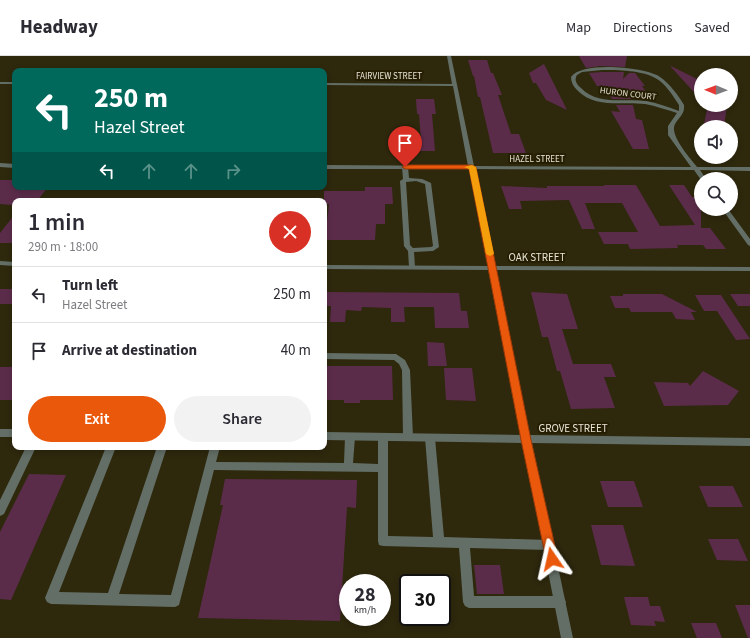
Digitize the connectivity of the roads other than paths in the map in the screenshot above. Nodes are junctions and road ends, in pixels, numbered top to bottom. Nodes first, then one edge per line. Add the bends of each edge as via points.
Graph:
1 (448, 56) edge
2 (0, 83) edge
3 (12, 83) edge
4 (327, 84) edge
5 (454, 85) junction
6 (681, 113) junction
7 (0, 166) edge
8 (12, 166) edge
9 (327, 167) edge
10 (405, 167) junction
11 (472, 167) junction
12 (696, 169) junction
13 (750, 169) edge
14 (698, 172) edge
15 (406, 179) junction
16 (729, 216) edge
17 (750, 244) edge
18 (411, 250) junction
19 (0, 263) edge
20 (12, 264) edge
21 (327, 267) edge
22 (412, 267) junction
23 (493, 268) junction
24 (750, 269) edge
25 (327, 356) edge
26 (0, 433) edge
27 (12, 433) edge
28 (327, 436) edge
29 (350, 437) junction
30 (383, 437) junction
31 (408, 438) junction
32 (430, 438) junction
33 (526, 440) junction
34 (750, 442) edge
35 (30, 450) edge
36 (110, 450) edge
37 (161, 450) edge
38 (215, 450) edge
39 (210, 466) junction
40 (348, 468) junction
41 (383, 468) junction
42 (0, 511) edge
43 (438, 542) junction
44 (464, 543) junction
45 (549, 545) junction
46 (112, 599) junction
47 (560, 602) junction
48 (567, 638) edge

1 - 5 street
2 - 3 street
4 - 5 street, FAIRVIEW STREET
5 - 11 street
6 - 6 street, HURON COURT via 680,102 663,82 652,75 629,70 592,70 576,74 573,78 580,91 590,97 648,103
6 - 12 street via 671,126 670,132
7 - 8 street
9 - 10 street, HAZEL STREET
10 - 11 street, HAZEL STREET
10 - 15 street
11 - 12 street, HAZEL STREET
11 - 23 street
12 - 13 street, HAZEL STREET
12 - 14 street
15 - 18 street via 403,181 407,246
15 - 18 street via 423,180 428,183 436,247
16 - 17 street
18 - 22 street
19 - 20 street
21 - 22 street, OAK STREET
22 - 23 street, OAK STREET
23 - 24 street, OAK STREET
23 - 33 street
25 - 31 street via 396,357 402,362 406,370
26 - 27 street
28 - 29 street, GROVE STREET
29 - 30 street, GROVE STREET
29 - 40 street
30 - 31 street, GROVE STREET
30 - 41 street
31 - 32 street, GROVE STREET
32 - 33 street, GROVE STREET
32 - 43 street
33 - 34 street, GROVE STREET
33 - 45 street
35 - 42 street
36 - 46 street via 52,598
37 - 46 street
38 - 39 street
39 - 40 street
39 - 46 street via 175,601
40 - 41 street
41 - 43 street via 383,541
43 - 44 street
44 - 45 street
44 - 47 street via 469,602
45 - 47 street
47 - 48 street

